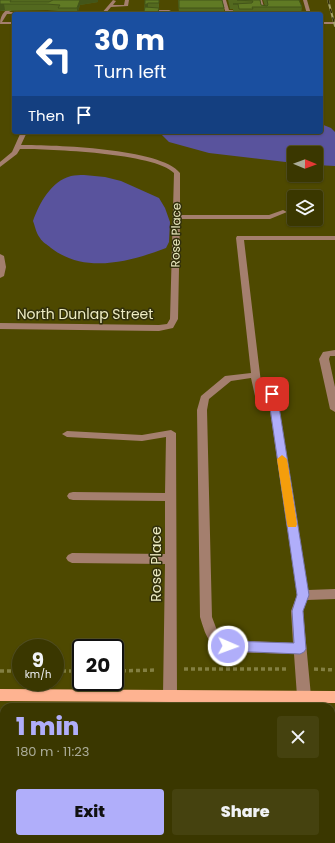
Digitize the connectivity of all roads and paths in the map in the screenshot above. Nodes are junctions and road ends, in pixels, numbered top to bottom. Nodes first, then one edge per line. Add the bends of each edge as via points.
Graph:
1 (19, 0) edge
2 (114, 0) edge
3 (128, 0) edge
4 (224, 0) edge
5 (260, 0) edge
6 (305, 0) edge
7 (14, 6) junction
8 (21, 6) edge
9 (111, 6) junction
10 (169, 10) edge
11 (148, 11) edge
12 (249, 11) edge
13 (104, 12) edge
14 (227, 12) edge
15 (263, 12) edge
16 (308, 12) edge
17 (5, 13) junction
18 (12, 13) edge
19 (0, 22) edge
20 (12, 23) edge
21 (323, 23) edge
22 (335, 23) edge
23 (23, 134) edge
24 (19, 147) junction
25 (0, 165) edge
26 (283, 212) dead end
27 (177, 217) junction
28 (335, 238) edge
29 (0, 256) edge
30 (0, 276) edge
31 (0, 326) edge
32 (170, 326) joint
33 (335, 353) edge
34 (256, 375) junction
35 (335, 409) edge
36 (67, 434) dead end
37 (73, 496) dead end
38 (171, 497) junction
39 (72, 558) dead end
40 (171, 559) junction
41 (335, 594) edge
42 (303, 595) junction
43 (300, 649) junction
44 (186, 669) dead end
45 (302, 669) junction
46 (144, 670) dead end
47 (335, 670) edge
48 (0, 671) edge
49 (12, 671) edge
50 (124, 671) edge
51 (0, 695) edge
52 (170, 695) junction
53 (304, 696) junction
54 (335, 696) edge

1 - 7 street
2 - 9 street
3 - 9 street via 126,6
4 - 14 street
5 - 15 street
6 - 16 street
7 - 8 street
7 - 17 street
9 - 13 street
10 - 11 street
12 - 14 street
17 - 18 street
17 - 19 street
19 - 20 street
21 - 22 street
23 - 24 street
24 - 25 street
24 - 27 street, Rose Place via 107,152 164,164 177,172
26 - 27 street via 270,216
27 - 32 street, Rose Place via 174,319
28 - 34 street via 240,238
29 - 30 street
31 - 32 street, North Dunlap Street
33 - 35 street via 326,354 324,359
34 - 42 street via 258,394 272,394
34 - 43 street via 228,378 204,398 202,410 206,617 213,637 228,646
36 - 38 street, Rose Place via 142,438 171,433
37 - 38 street
38 - 40 street, Rose Place
39 - 40 street
40 - 52 street, Rose Place
41 - 42 street
42 - 43 street via 297,611
43 - 45 street
44 - 45 path
45 - 47 path
45 - 53 street
46 - 50 path
48 - 49 path
51 - 52 main road
52 - 53 main road
53 - 54 main road

